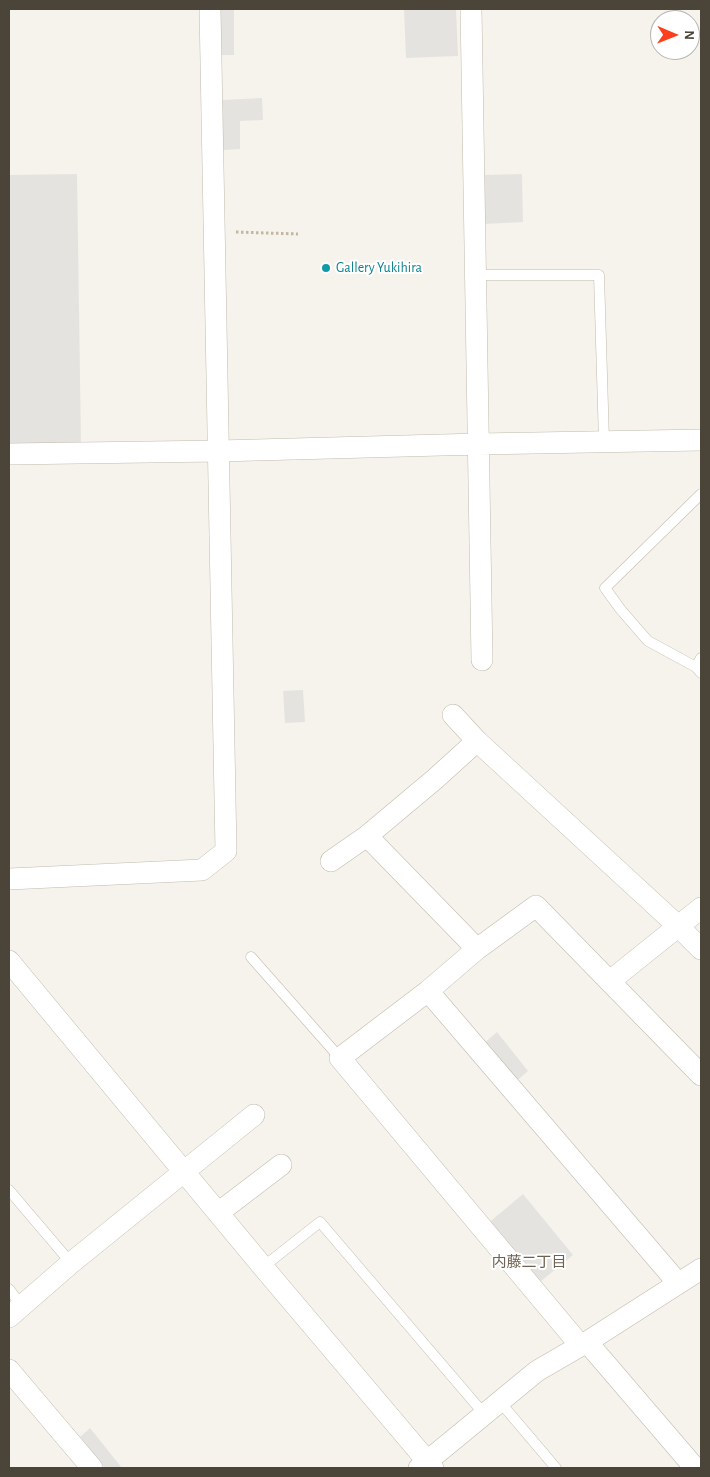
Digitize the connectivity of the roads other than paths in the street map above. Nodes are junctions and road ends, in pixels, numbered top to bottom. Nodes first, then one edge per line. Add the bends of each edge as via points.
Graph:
1 (210, 9) edge
2 (472, 9) edge
3 (476, 275) junction
4 (701, 440) edge
5 (604, 441) junction
6 (479, 444) junction
7 (219, 451) junction
8 (9, 454) edge
9 (701, 494) edge
10 (482, 660) dead end
11 (700, 666) edge
12 (453, 715) dead end
13 (477, 742) junction
14 (367, 836) junction
15 (331, 861) dead end
16 (9, 879) edge
17 (701, 908) edge
18 (678, 926) junction
19 (477, 949) junction
20 (701, 949) edge
21 (251, 957) dead end
22 (9, 961) edge
23 (610, 981) junction
24 (428, 991) junction
25 (340, 1058) junction
26 (701, 1075) edge
27 (254, 1115) dead end
28 (281, 1165) dead end
29 (184, 1172) junction
30 (9, 1190) edge
31 (218, 1212) junction
32 (72, 1263) junction
33 (263, 1267) junction
34 (701, 1269) edge
35 (678, 1283) junction
36 (13, 1304) edge
37 (583, 1344) junction
38 (9, 1370) edge
39 (493, 1409) junction
40 (427, 1466) edge
41 (92, 1468) edge
42 (556, 1468) edge
43 (695, 1468) edge

1 - 7 street
2 - 3 street
3 - 5 lane via 599,275
3 - 6 street
4 - 5 street
5 - 6 street
6 - 7 street
6 - 10 street
7 - 8 street
7 - 16 street via 226,851 202,870
9 - 11 lane via 605,588 648,641
12 - 13 street
13 - 14 street
13 - 18 street
14 - 15 street
14 - 19 street
17 - 18 street
18 - 20 street
18 - 23 street
19 - 23 street via 536,906
19 - 24 street
21 - 25 lane
22 - 29 street
23 - 26 street
24 - 25 street
24 - 35 street
25 - 37 street
27 - 29 street
28 - 31 street
29 - 31 street
29 - 32 street
30 - 32 lane
31 - 33 street
32 - 36 street
33 - 39 lane via 320,1222
33 - 40 street
34 - 35 street
35 - 37 street
37 - 39 street via 537,1371
37 - 43 street
38 - 41 street
39 - 40 street
39 - 42 lane

